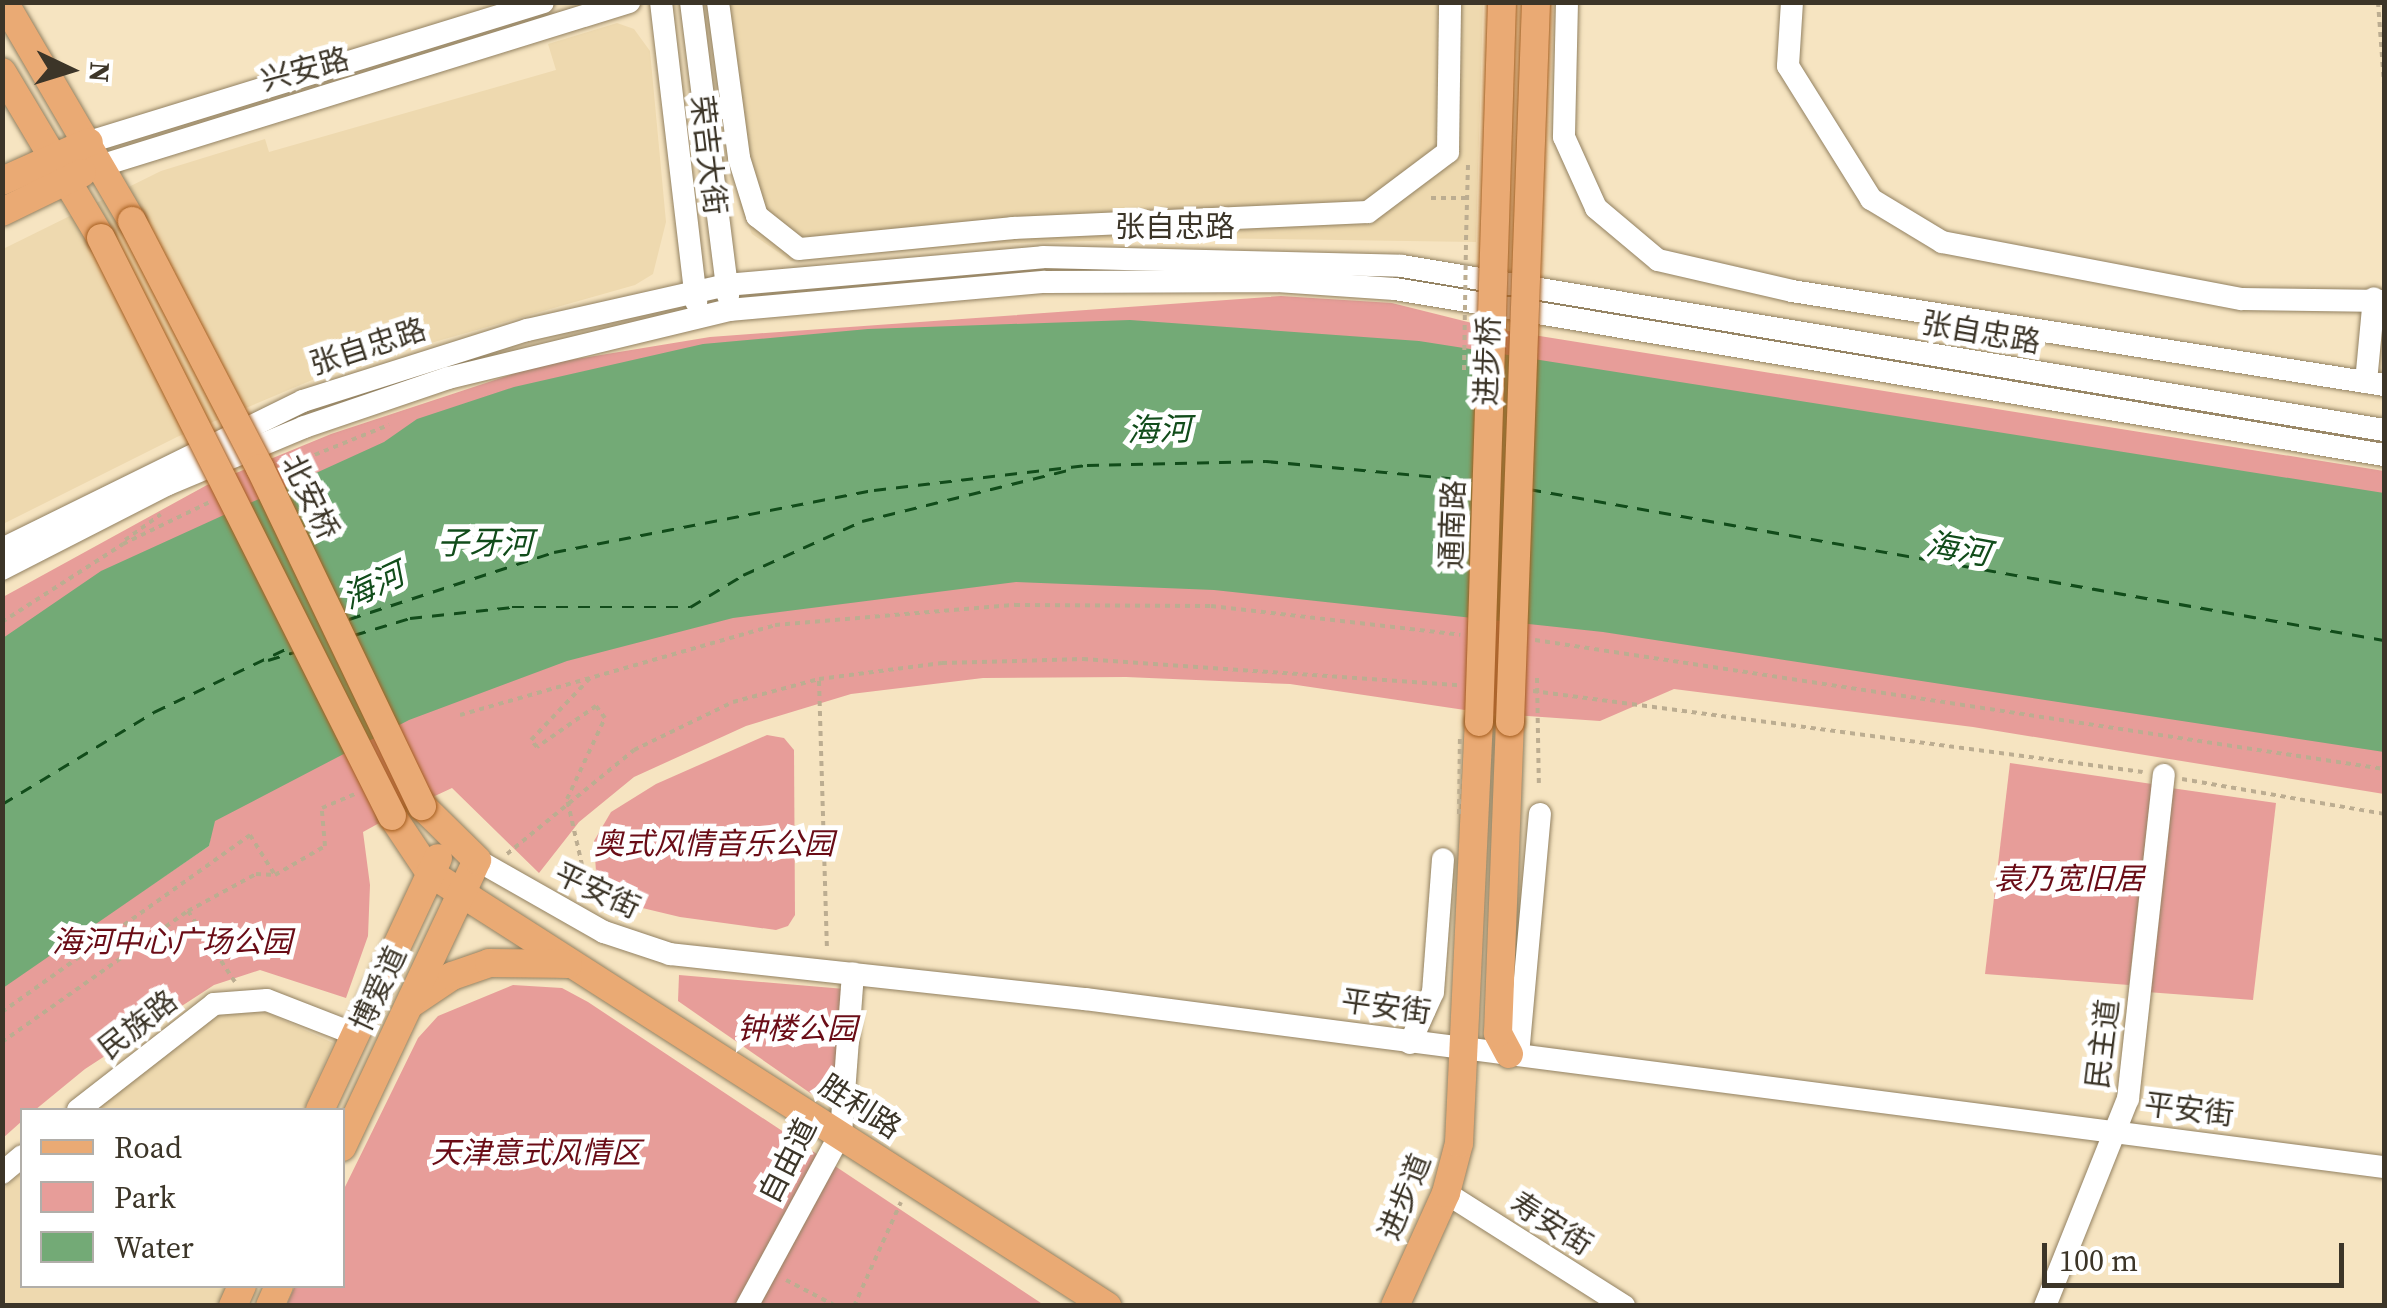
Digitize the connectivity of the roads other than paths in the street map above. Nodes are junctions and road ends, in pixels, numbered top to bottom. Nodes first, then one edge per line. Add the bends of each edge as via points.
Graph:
1 (4, 2) edge
2 (544, 2) edge
3 (629, 2) edge
4 (662, 2) edge
5 (691, 2) edge
6 (718, 2) edge
7 (1450, 2) edge
8 (1502, 2) edge
9 (1536, 2) edge
10 (1567, 2) edge
11 (1792, 2) edge
12 (2, 72) edge
13 (96, 154) junction
14 (58, 168) junction
15 (2, 181) edge
16 (2, 212) edge
17 (726, 285) junction
18 (694, 290) junction
19 (2379, 300) edge
20 (729, 310) junction
21 (698, 315) junction
22 (2375, 383) edge
23 (2384, 430) edge
24 (2384, 455) edge
25 (2, 549) edge
26 (2, 570) edge
27 (2164, 776) dead end
28 (1540, 814) dead end
29 (409, 846) junction
30 (1443, 859) dead end
31 (466, 875) junction
32 (414, 910) junction
33 (574, 965) junction
34 (853, 974) junction
35 (404, 1012) junction
36 (354, 1034) junction
37 (1410, 1043) junction
38 (1468, 1050) junction
39 (1514, 1055) junction
40 (81, 1108) edge
41 (321, 1108) edge
42 (841, 1133) junction
43 (2119, 1134) junction
44 (345, 1140) edge
45 (2384, 1168) edge
46 (1446, 1193) junction
47 (1090, 1300) edge
48 (746, 1306) edge
49 (1395, 1306) edge
50 (1624, 1306) edge
51 (2045, 1306) edge

1 - 13 main road, 北安桥
2 - 13 street, 兴安路
3 - 13 street, 兴安路
4 - 18 street, 荣吉大街
5 - 17 street, 荣吉大街
6 - 7 street, 张自忠路 via 739,158 757,216 798,248 1014,228 1368,212 1448,152
8 - 38 main road, 通南路, bridge
9 - 39 main road, 进步桥, bridge via 1498,1034
10 - 22 street via 1564,137 1596,208 1658,260 1792,291
11 - 19 street via 1788,66 1871,199 1942,242 2242,300
12 - 14 main road
13 - 14 main road, 兴安路
13 - 31 main road, 北安桥, bridge via 260,468 422,806 449,838
14 - 15 main road, 兴安路
14 - 16 main road, 兴安路
14 - 29 main road, 胜利路, bridge via 101,238
17 - 18 street, 张自忠路
17 - 20 street, 荣吉大街
17 - 23 street, 张自忠路 via 1043,257 1402,266
18 - 21 street, 荣吉大街
18 - 25 street, 张自忠路 via 452,351 303,401
19 - 22 street
20 - 21 street, 张自忠路
20 - 24 street, 张自忠路 via 1045,282 1277,281 1395,289
21 - 26 street, 张自忠路 via 448,378 304,427 168,484
27 - 43 street, 民主道
28 - 39 street
29 - 31 main road, 胜利路
29 - 32 main road via 417,883
30 - 37 street via 1433,992
31 - 32 main road
31 - 33 main road, 胜利路
31 - 34 street, 平安街 via 670,954
31 - 35 main road, 博爱道
32 - 36 main road, 博爱道
33 - 35 main road via 508,961 467,969 425,991
33 - 42 main road, 胜利路
34 - 37 street, 平安街
34 - 42 street, 自由道
35 - 44 main road, 博爱道
36 - 40 street, 民族路 via 268,1000 214,1004
36 - 41 main road, 博爱道
37 - 38 street, 平安街
38 - 39 street, 平安街
38 - 46 main road, 进步道 via 1460,1143
39 - 43 street, 平安街
42 - 47 main road, 胜利路
42 - 48 street, 自由道
43 - 45 street, 平安街
43 - 51 street, 民主道
46 - 49 main road, 进步道
46 - 50 street, 寿安街

